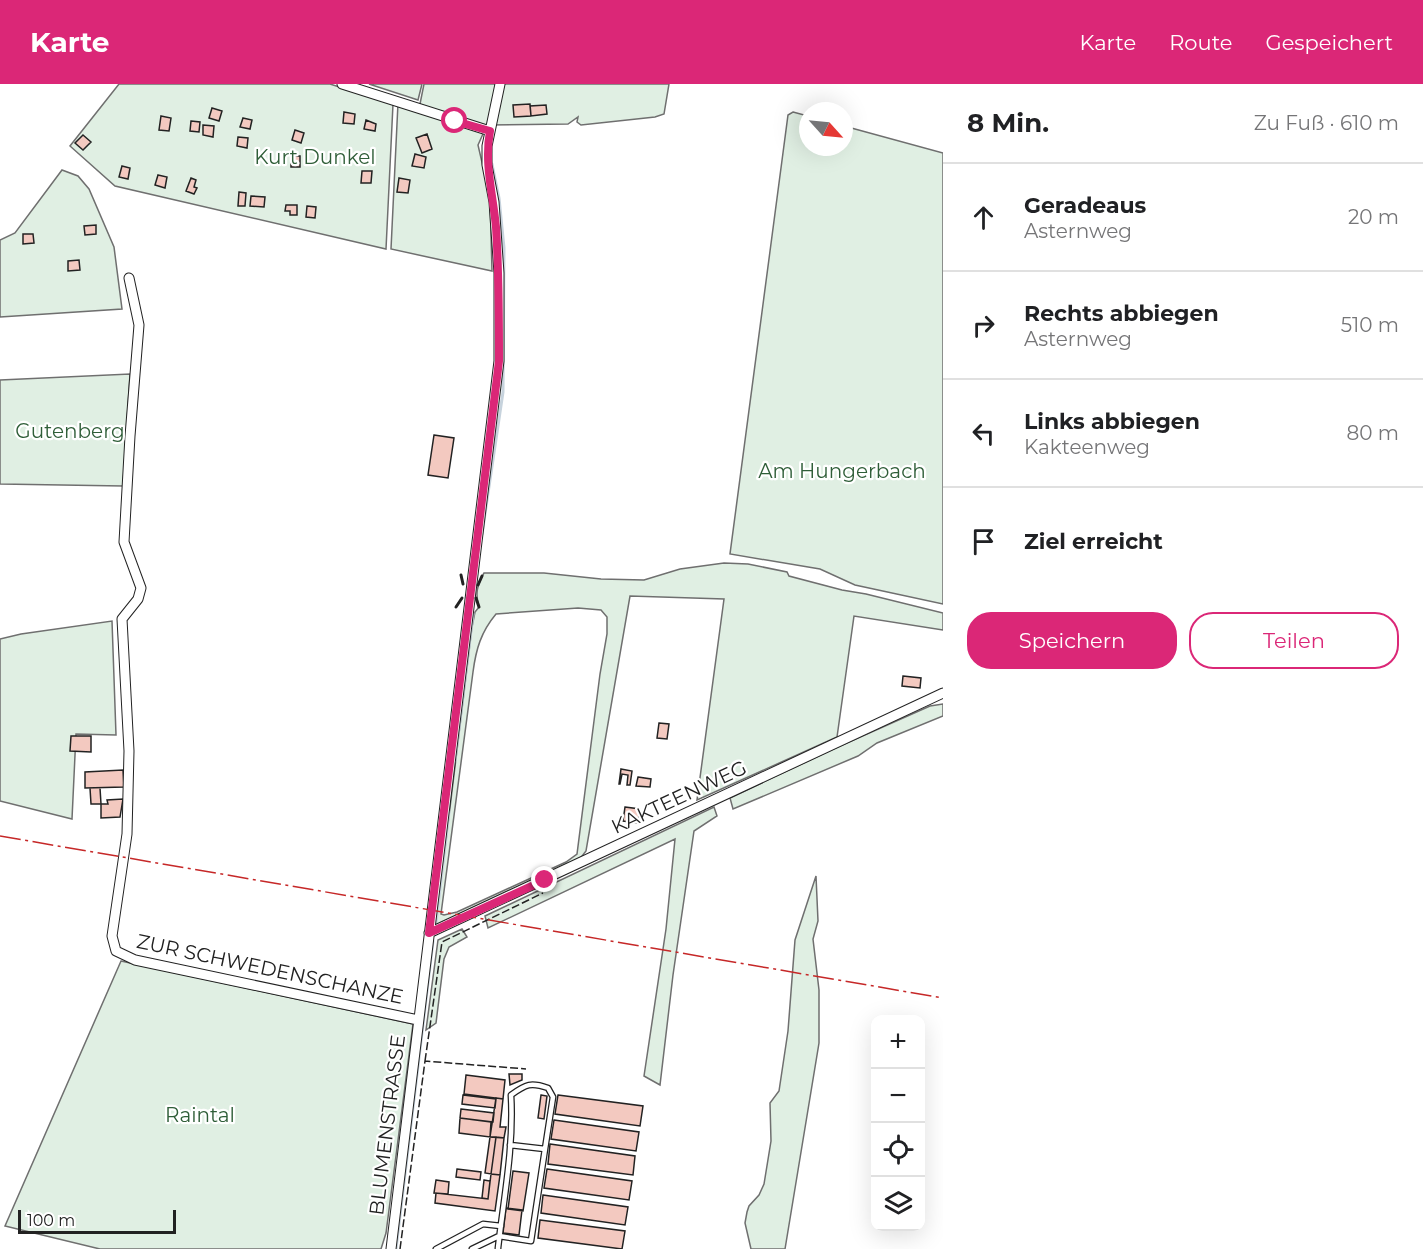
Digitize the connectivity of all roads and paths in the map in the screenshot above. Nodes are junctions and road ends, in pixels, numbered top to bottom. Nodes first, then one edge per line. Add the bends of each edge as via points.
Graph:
1 (342, 84) edge
2 (500, 84) edge
3 (490, 131) junction
4 (129, 278) dead end
5 (943, 693) edge
6 (429, 933) junction
7 (418, 1020) junction
8 (510, 1145) junction
9 (545, 1149) junction
10 (501, 1226) junction
11 (499, 1236) junction
12 (531, 1241) junction
13 (391, 1249) edge
14 (436, 1249) edge
15 (472, 1249) edge
16 (498, 1249) edge
17 (530, 1249) edge

1 - 3 street
2 - 3 street, BLUMENSTRASSE
3 - 6 street, BLUMENSTRASSE via 487,146 499,273 499,361
4 - 7 street, ZUR SCHWEDENSCHANZE via 139,324 124,542 141,588 123,619 129,751 127,834 112,936 116,951 146,963
5 - 6 street, KAKTEENWEG
6 - 7 street, BLUMENSTRASSE
7 - 13 street, BLUMENSTRASSE
8 - 9 lane
8 - 9 lane via 511,1095 523,1086 537,1084 548,1088 553,1097
8 - 10 lane
9 - 12 lane
10 - 11 lane
10 - 14 lane via 483,1224
11 - 12 lane
11 - 15 lane
11 - 16 lane
12 - 17 lane

